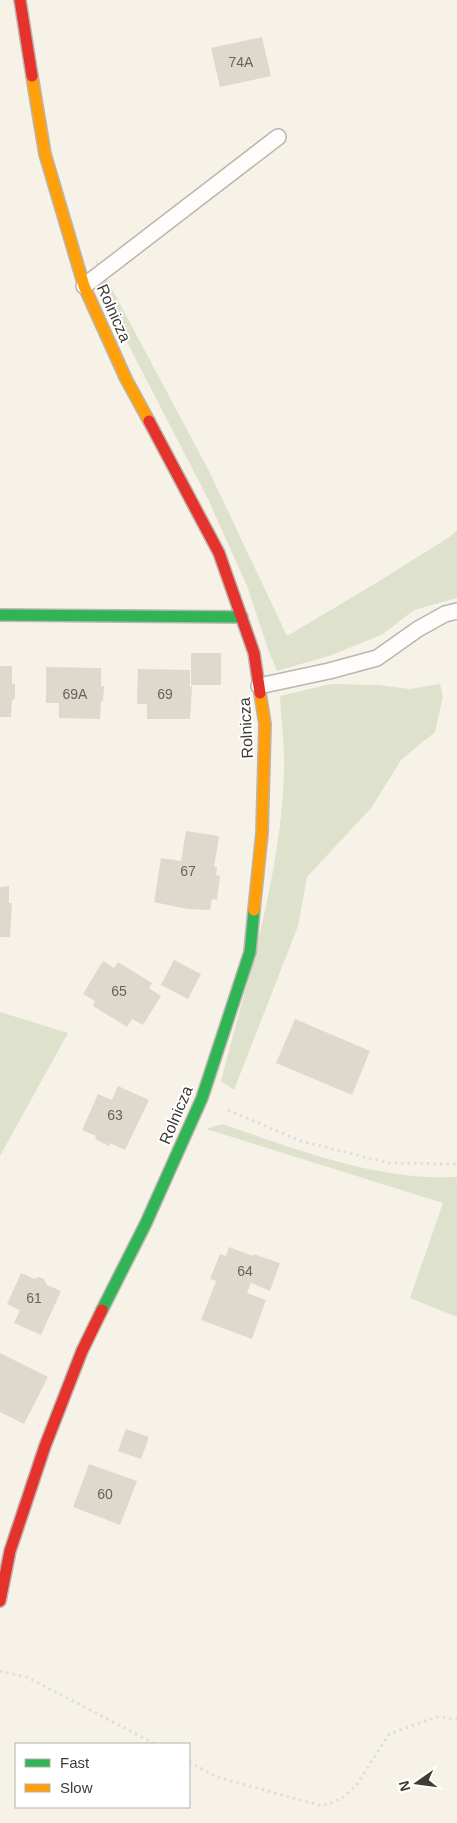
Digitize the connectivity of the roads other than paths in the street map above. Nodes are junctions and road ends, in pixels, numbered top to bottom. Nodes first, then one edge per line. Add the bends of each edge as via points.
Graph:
1 (20, 0) edge
2 (278, 137) dead end
3 (84, 286) junction
4 (457, 611) edge
5 (0, 615) edge
6 (242, 618) junction
7 (259, 686) junction
8 (0, 1601) edge

1 - 3 street, Rolnicza via 46,154
2 - 3 lane
3 - 6 street, Rolnicza via 126,379 219,553
4 - 7 lane via 418,629 377,658
5 - 6 street
6 - 7 street, Rolnicza via 254,653
7 - 8 street, Rolnicza via 265,724 262,823 250,952 202,1098 146,1223 82,1351 10,1552

